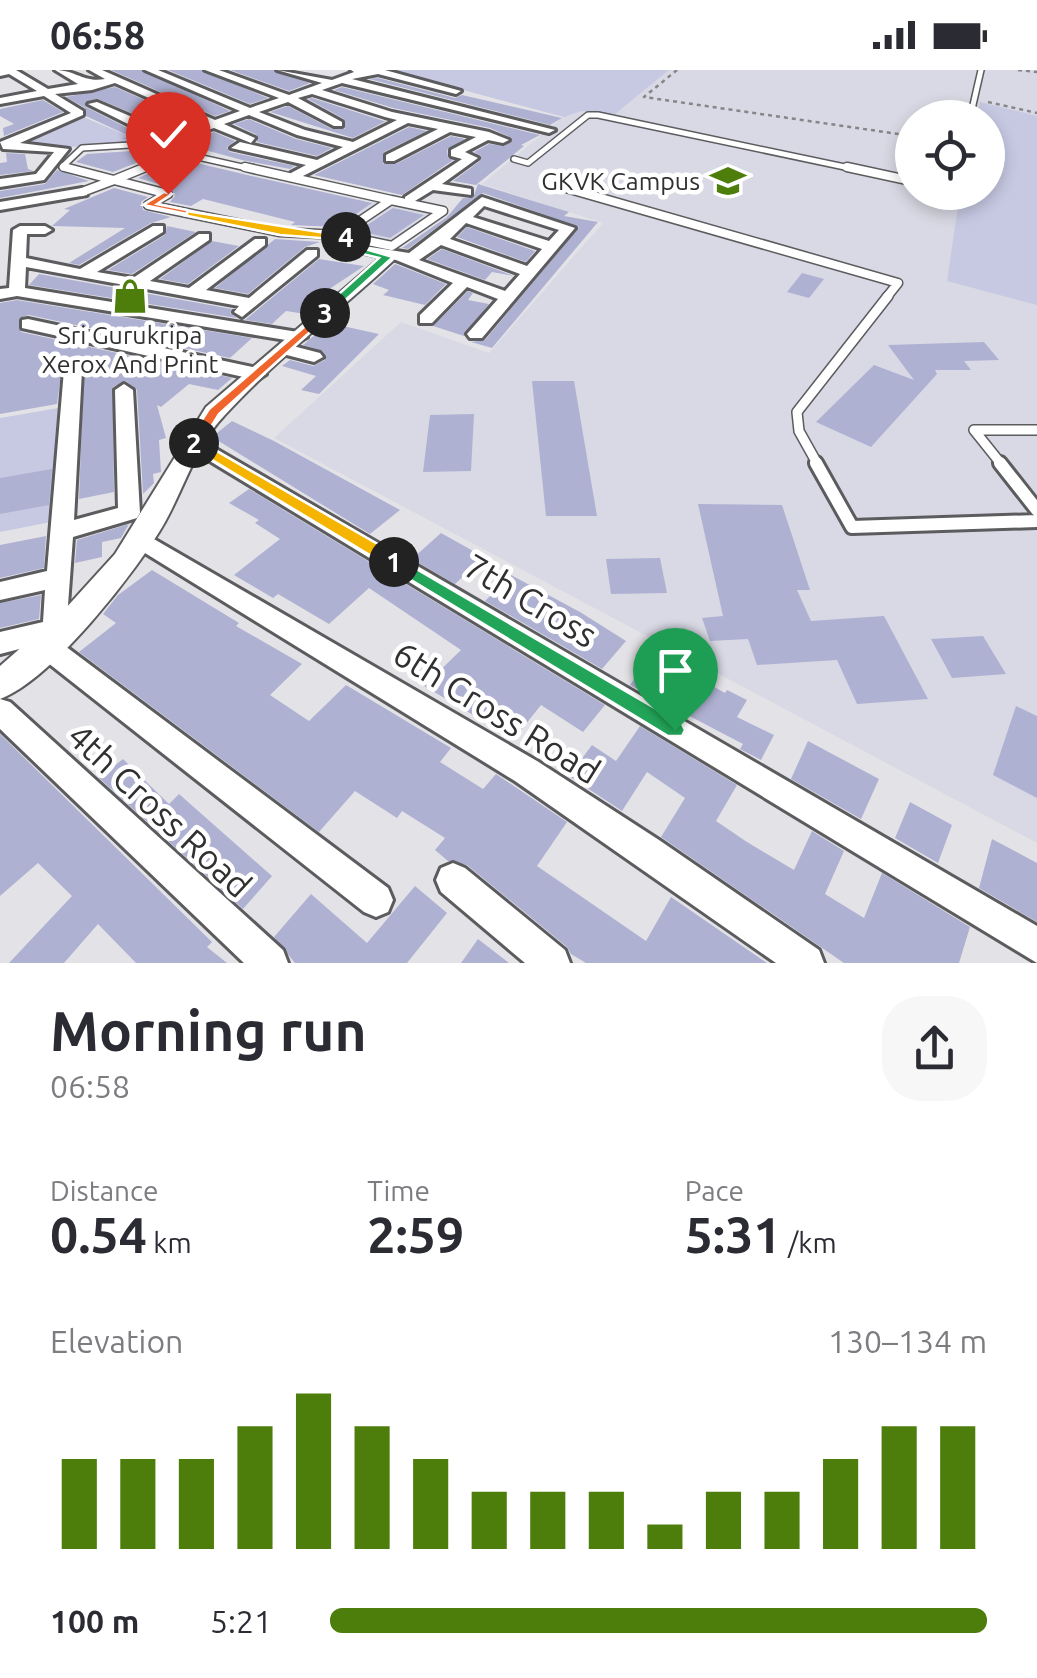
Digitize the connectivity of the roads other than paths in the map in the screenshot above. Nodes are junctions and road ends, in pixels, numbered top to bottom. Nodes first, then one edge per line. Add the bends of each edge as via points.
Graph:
1 (60, 70) edge
2 (94, 70) edge
3 (150, 70) edge
4 (210, 70) edge
5 (253, 70) edge
6 (282, 70) edge
7 (981, 70) edge
8 (363, 71) edge
9 (0, 73) edge
10 (231, 77) junction
11 (114, 80) junction
12 (338, 82) junction
13 (88, 85) junction
14 (195, 88) junction
15 (314, 91) junction
16 (456, 91) dead end
17 (45, 92) junction
18 (132, 94) dead end
19 (290, 98) junction
20 (112, 99) junction
21 (157, 99) junction
22 (974, 100) edge
23 (0, 101) edge
24 (490, 101) dead end
25 (93, 104) junction
26 (517, 107) dead end
27 (70, 108) junction
28 (14, 110) dead end
29 (252, 111) junction
30 (466, 112) junction
31 (544, 114) dead end
32 (492, 118) junction
33 (407, 119) junction
34 (338, 124) dead end
35 (518, 124) junction
36 (216, 126) junction
37 (447, 128) junction
38 (549, 130) dead end
39 (485, 136) junction
40 (502, 140) dead end
41 (1, 143) edge
42 (351, 145) junction
43 (180, 153) junction
44 (390, 158) dead end
45 (514, 159) dead end
46 (317, 164) junction
47 (295, 176) dead end
48 (895, 177) edge
49 (116, 181) junction
50 (0, 183) edge
51 (432, 186) junction
52 (566, 188) dead end
53 (82, 192) joint
54 (466, 192) dead end
55 (390, 200) junction
56 (410, 200) dead end
57 (20, 202) junction
58 (0, 206) edge
59 (464, 218) junction
60 (158, 229) dead end
61 (20, 230) junction
62 (45, 230) dead end
63 (204, 237) dead end
64 (440, 240) junction
65 (347, 241) junction
66 (260, 242) dead end
67 (551, 248) junction
68 (312, 253) dead end
69 (395, 258) junction
70 (21, 262) junction
71 (530, 272) junction
72 (82, 274) junction
73 (464, 281) junction
74 (138, 282) junction
75 (194, 292) junction
76 (8, 293) edge
77 (508, 297) junction
78 (252, 302) junction
79 (426, 319) dead end
80 (28, 324) dead end
81 (228, 324) junction
82 (476, 334) dead end
83 (299, 348) junction
84 (73, 370) dead end
85 (257, 374) junction
86 (124, 390) dead end
87 (1037, 430) edge
88 (192, 442) junction
89 (1037, 510) edge
90 (1037, 521) edge
91 (60, 532) junction
92 (140, 539) junction
93 (56, 578) junction
94 (0, 591) edge
95 (51, 640) junction
96 (0, 643) edge
97 (0, 685) edge
98 (0, 712) edge
99 (453, 880) dead end
100 (376, 900) dead end
101 (1037, 946) edge
102 (270, 963) edge
103 (552, 963) edge
104 (806, 963) edge

1 - 13 street
2 - 11 street
3 - 14 street
4 - 10 street
5 - 10 street
6 - 12 street
7 - 22 lane
8 - 12 street
8 - 16 street
9 - 17 street via 11,71
10 - 14 street
10 - 19 street
11 - 13 street
11 - 21 street
12 - 15 street
12 - 30 street
13 - 17 street
13 - 20 street
14 - 21 street
14 - 29 street
15 - 19 street
15 - 33 street
17 - 23 street
17 - 27 street
18 - 20 street
19 - 29 street
19 - 34 street
20 - 25 street
21 - 36 street
23 - 28 street
24 - 30 street
25 - 27 street
25 - 36 street via 166,136
26 - 32 street
27 - 41 street via 79,113
29 - 36 street
29 - 42 street via 301,134
30 - 32 street
31 - 35 street
32 - 35 street
33 - 37 street
33 - 42 street
35 - 38 street
35 - 39 street
36 - 46 street via 252,140 237,148
37 - 39 street
37 - 44 street
39 - 40 street
39 - 51 street via 456,153 472,158
41 - 50 street via 63,149 40,176
42 - 46 street
43 - 49 lane
43 - 49 lane via 162,143 82,148 62,167
43 - 55 lane
45 - 48 lane via 528,163 588,115 598,115
46 - 47 street
49 - 53 lane
49 - 65 lane via 168,194 148,205
51 - 54 street
51 - 56 street
52 - 90 lane via 898,283 797,412 799,432 852,527
53 - 57 street
55 - 65 lane
55 - 65 lane via 444,211 392,246
57 - 58 street
57 - 61 street
59 - 64 street
59 - 67 street
59 - 67 street via 482,202 568,228
60 - 72 street
61 - 62 street
61 - 70 street
63 - 74 street
64 - 69 street via 419,256
64 - 71 street
65 - 69 street
66 - 75 street
67 - 71 street
68 - 78 street
69 - 73 street
69 - 83 street
70 - 72 street
70 - 76 street
71 - 77 street
72 - 74 street
73 - 77 street
73 - 79 street
74 - 75 street
75 - 78 street
76 - 81 street
77 - 82 street
78 - 81 street
80 - 85 street
81 - 83 street
83 - 85 street
84 - 91 street
85 - 88 street
86 - 91 street via 129,513
87 - 89 lane via 974,430
88 - 92 street
88 - 101 street, 7th Cross
91 - 93 street
92 - 95 street via 88,607
92 - 104 street, 6th Cross Road via 539,780
93 - 94 street
93 - 95 street
95 - 96 street
95 - 97 street
95 - 100 street
98 - 102 street, 4th Cross Road
99 - 103 street

